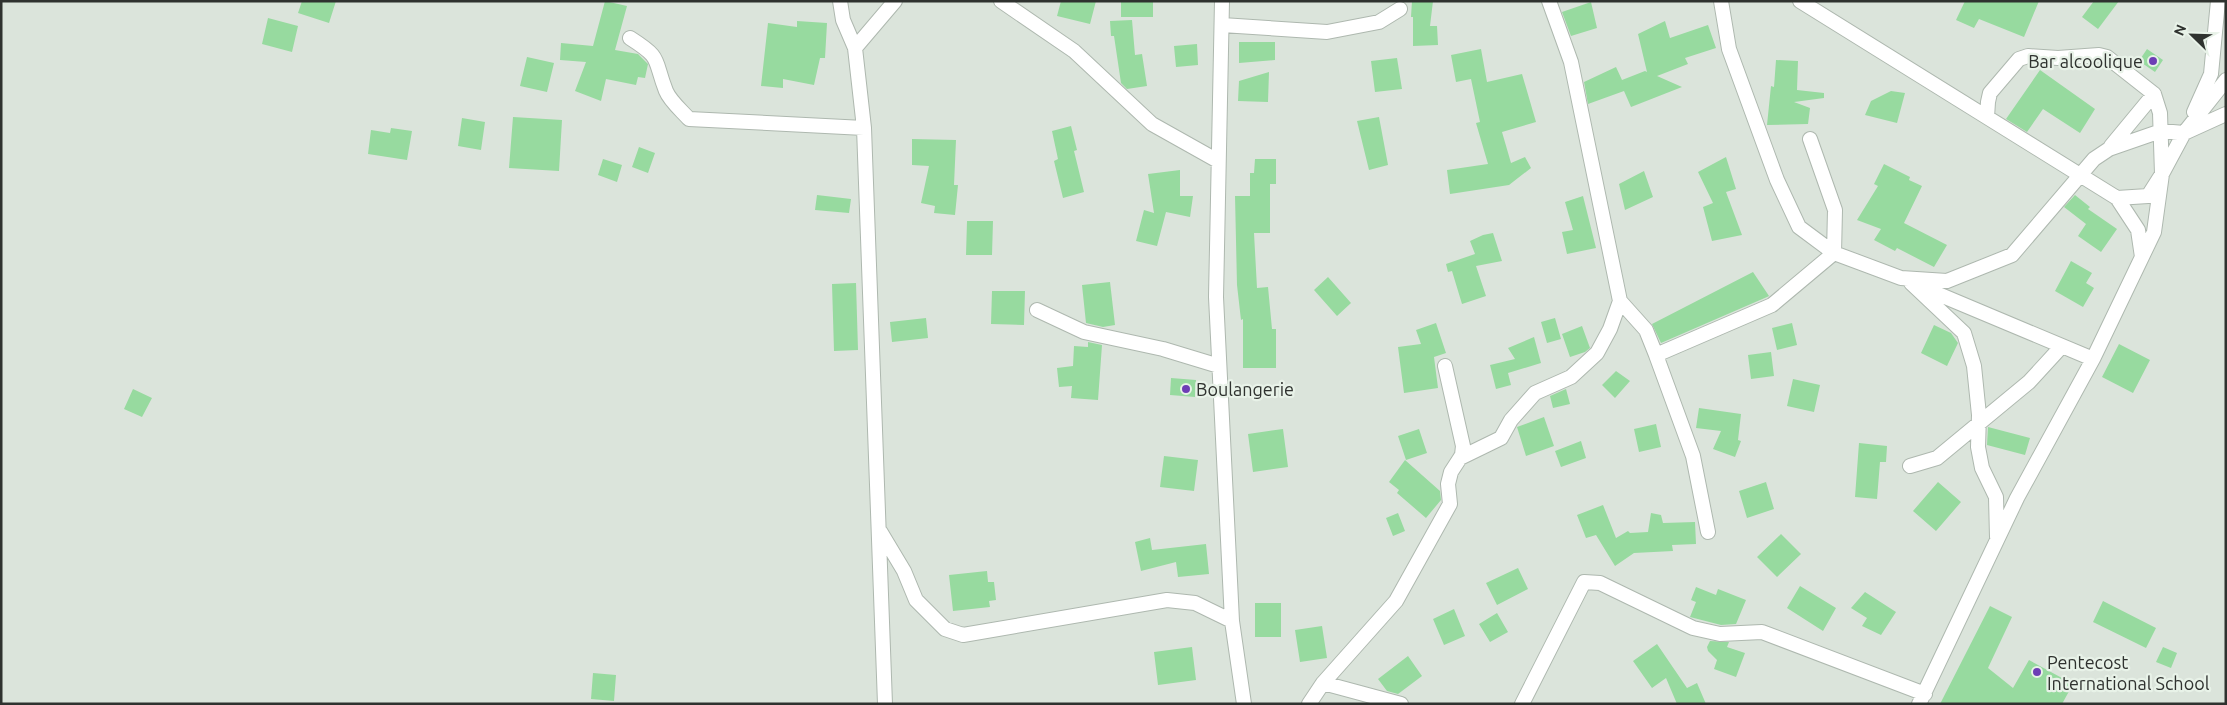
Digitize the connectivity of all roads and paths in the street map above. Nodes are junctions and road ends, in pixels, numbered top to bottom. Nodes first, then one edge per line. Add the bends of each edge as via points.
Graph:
1 (840, 1) edge
2 (895, 1) edge
3 (1000, 1) edge
4 (1222, 1) edge
5 (1550, 1) edge
6 (1721, 1) edge
7 (1800, 1) edge
8 (2218, 1) edge
9 (1400, 9) dead end
10 (1222, 25) junction
11 (630, 38) dead end
12 (855, 48) junction
13 (2226, 80) edge
14 (2154, 94) junction
15 (2226, 114) edge
16 (1987, 117) junction
17 (864, 128) junction
18 (2161, 131) junction
19 (2184, 133) junction
20 (1810, 139) dead end
21 (2109, 149) junction
22 (1218, 161) junction
23 (2162, 174) junction
24 (2080, 175) junction
25 (2117, 198) junction
26 (1834, 253) junction
27 (2142, 257) junction
28 (1906, 280) junction
29 (1620, 301) junction
30 (1037, 310) dead end
31 (2062, 346) junction
32 (1656, 355) junction
33 (2093, 359) junction
34 (1219, 366) junction
35 (1445, 366) dead end
36 (1978, 425) junction
37 (1460, 458) junction
38 (1910, 466) dead end
39 (880, 531) junction
40 (1708, 532) dead end
41 (1998, 540) junction
42 (1232, 621) junction
43 (1323, 684) junction
44 (1922, 699) edge
45 (885, 704) edge
46 (1244, 704) edge
47 (1309, 704) edge
48 (1401, 704) edge
49 (1522, 704) edge

1 - 12 street via 843,20
2 - 12 street
3 - 22 street via 1074,50 1152,124
4 - 10 street
5 - 29 street via 1571,62
6 - 26 street via 1729,49 1777,180 1799,227
7 - 16 street
8 - 19 street via 2211,74
9 - 10 street via 1379,22 1327,32
10 - 22 street
11 - 17 street via 651,51 659,63 667,93 689,119
12 - 17 street
13 - 19 street
14 - 16 street via 2107,57 2028,56 2020,59 1990,93
14 - 18 street
14 - 21 street
15 - 19 street
16 - 24 street
17 - 39 street
18 - 19 street
18 - 21 street
18 - 23 street
19 - 23 street
20 - 26 street via 1835,210
21 - 24 street via 2094,159
22 - 34 street via 1216,297
23 - 25 street via 2148,196
23 - 27 street via 2154,232
24 - 25 street
24 - 28 street via 2012,255 1947,281
25 - 27 street via 2138,230
26 - 28 street
26 - 32 street via 1772,305
27 - 33 street
28 - 31 street
28 - 36 street via 1964,333 1974,366
29 - 32 street via 1646,330
29 - 37 street via 1597,354 1571,377 1535,393 1511,420 1501,438
30 - 34 street via 1084,332 1163,349
31 - 33 street
31 - 36 street via 2029,382
32 - 40 street via 1693,456
33 - 41 street
34 - 42 street
35 - 37 street via 1463,446
36 - 38 street via 1937,458
36 - 41 street via 1982,468 1996,497
37 - 43 street via 1448,484 1450,504 1396,601
39 - 42 street via 904,571 916,600 945,629 963,635 1167,600 1195,603
39 - 45 street
41 - 44 street
42 - 46 street
43 - 47 street
43 - 48 street
44 - 49 street via 1762,632 1720,634 1692,628 1600,583 1584,582

